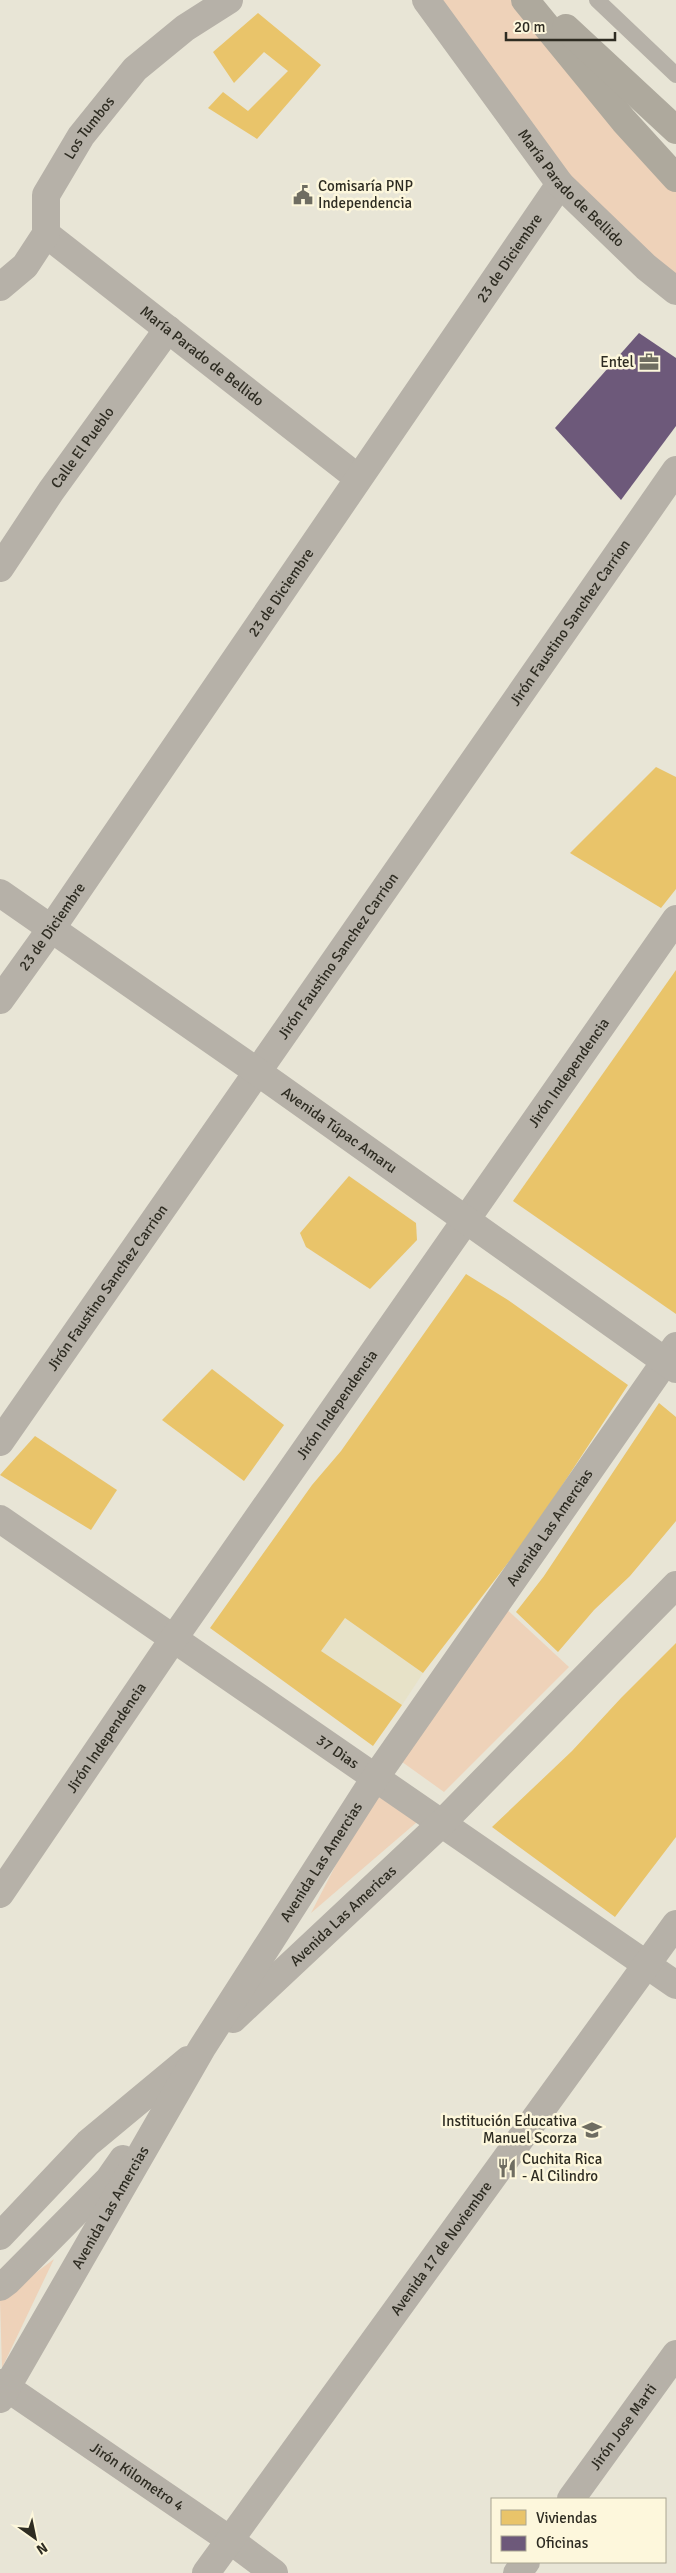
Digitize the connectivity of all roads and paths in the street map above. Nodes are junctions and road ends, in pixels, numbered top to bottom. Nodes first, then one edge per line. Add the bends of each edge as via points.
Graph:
1 (229, 0) edge
2 (426, 0) edge
3 (525, 0) edge
4 (536, 0) edge
5 (597, 0) edge
6 (676, 75) edge
7 (676, 130) edge
8 (676, 178) edge
9 (560, 184) junction
10 (46, 234) junction
11 (0, 288) edge
12 (676, 291) edge
13 (168, 329) junction
14 (676, 470) edge
15 (358, 478) junction
16 (0, 568) edge
17 (0, 893) edge
18 (676, 919) edge
19 (51, 929) junction
20 (0, 1000) edge
21 (259, 1073) junction
22 (465, 1220) junction
23 (672, 1359) edge
24 (0, 1442) edge
25 (0, 1519) edge
26 (676, 1585) edge
27 (174, 1638) junction
28 (375, 1778) junction
29 (442, 1823) junction
30 (0, 1894) edge
31 (676, 1924) edge
32 (648, 1964) junction
33 (676, 1985) edge
34 (202, 2048) junction
35 (0, 2236) edge
36 (0, 2287) edge
37 (676, 2354) edge
38 (3, 2390) edge
39 (572, 2498) edge
40 (230, 2540) junction
41 (206, 2573) edge
42 (274, 2573) edge

1 - 10 street, Los Tumbos via 185,28 136,69 81,136 46,195
2 - 9 street, María Parado de Bellido
3 - 8 main road via 624,121
4 - 7 main road
5 - 6 lane
9 - 12 street, María Parado de Bellido via 646,267
9 - 15 street, 23 de Diciembre
10 - 11 street via 26,266
10 - 13 street, María Parado de Bellido
13 - 15 street, María Parado de Bellido
13 - 16 street, Calle El Pueblo via 51,491
14 - 21 street, Jirón Faustino Sanchez Carrion
15 - 19 street, 23 de Diciembre
17 - 19 street, Avenida Túpac Amaru
18 - 22 street, Jirón Independencia
19 - 20 street, 23 de Diciembre
19 - 21 street, Avenida Túpac Amaru
21 - 22 street, Avenida Túpac Amaru
21 - 24 street, Jirón Faustino Sanchez Carrion
22 - 23 street, Avenida Túpac Amaru
22 - 27 street, Jirón Independencia
23 - 28 street, Avenida Las Amercias
25 - 27 street, 37 Dias
26 - 29 street, Avenida Las Americas
27 - 28 street, 37 Dias
27 - 30 street, Jirón Independencia
28 - 29 street, 37 Dias
28 - 34 street, Avenida Las Amercias
29 - 32 street, 37 Dias
29 - 34 street, Avenida Las Americas
31 - 32 street, Avenida 17 de Noviembre
32 - 33 street, 37 Dias
32 - 40 street, Avenida 17 de Noviembre
34 - 35 street, Avenida Las Americas via 88,2143
34 - 36 street via 108,2180
34 - 38 street, Avenida Las Amercias
37 - 39 street, Jirón Jose Marti
38 - 40 street, Jirón Kilometro 4
40 - 41 street, Avenida 17 de Noviembre
40 - 42 street, Jirón Kilometro 4

